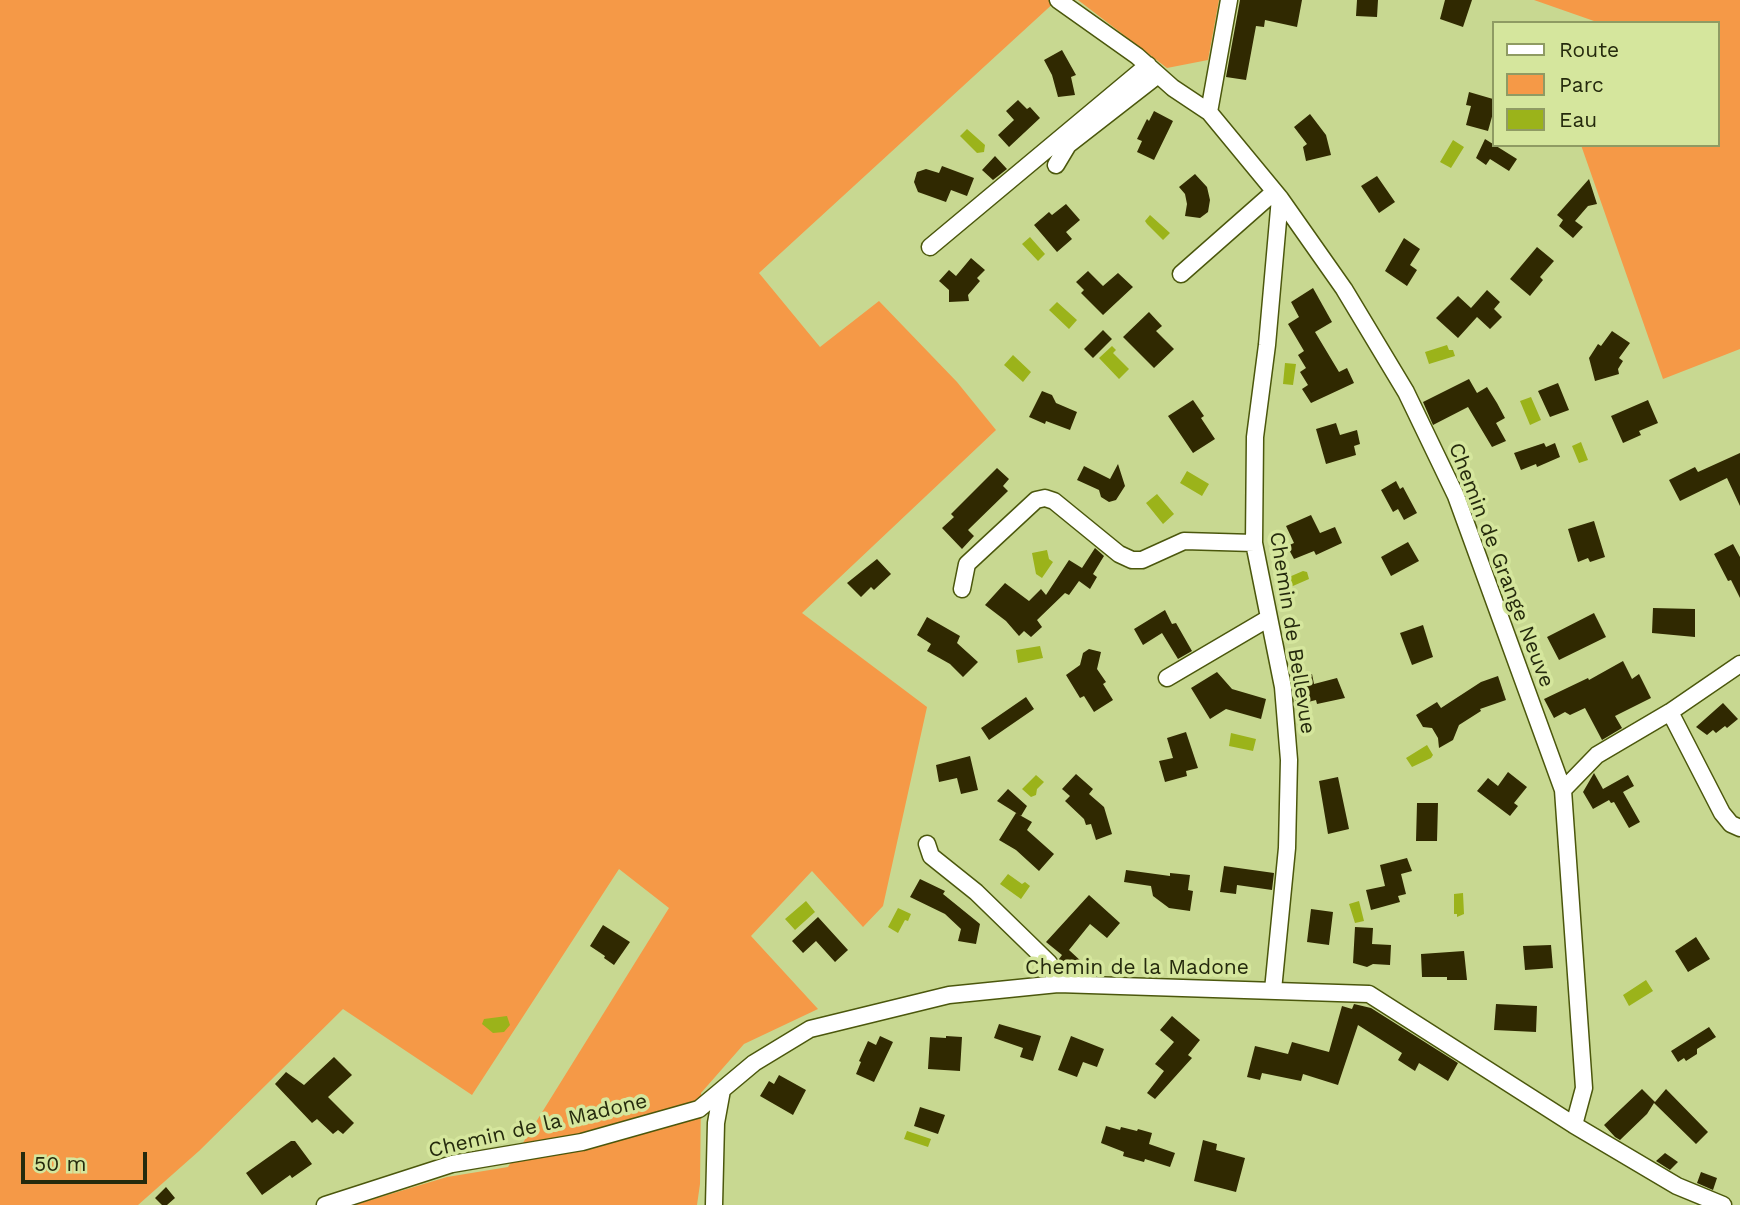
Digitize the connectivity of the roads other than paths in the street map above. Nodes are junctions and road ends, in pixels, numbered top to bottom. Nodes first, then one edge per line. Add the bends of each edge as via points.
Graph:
1 (1058, 0) edge
2 (1229, 0) edge
3 (1153, 70) junction
4 (1209, 112) junction
5 (1056, 165) dead end
6 (1277, 195) junction
7 (930, 247) dead end
8 (1181, 274) dead end
9 (1254, 543) junction
10 (962, 589) dead end
11 (1269, 618) junction
12 (1740, 664) edge
13 (1167, 678) dead end
14 (1670, 712) junction
15 (1563, 790) junction
16 (1740, 828) edge
17 (927, 844) dead end
18 (1058, 984) junction
19 (1273, 990) junction
20 (722, 1090) junction
21 (1574, 1125) junction
22 (325, 1205) edge
23 (714, 1205) edge
24 (1723, 1205) edge

1 - 3 street, Chemin de Grange Neuve
2 - 4 street
3 - 4 street, Chemin de Grange Neuve
3 - 5 street via 1068,145
3 - 7 street
4 - 6 street, Chemin de Grange Neuve
6 - 8 street
6 - 9 street, Chemin de Bellevue via 1267,345 1255,437
6 - 15 street, Chemin de Grange Neuve via 1344,289 1406,392 1456,496
9 - 10 street via 1184,541 1132,560 1045,498 1036,500 967,564
9 - 11 street, Chemin de Bellevue
11 - 13 street
11 - 19 street, Chemin de Bellevue via 1283,687 1289,760 1287,848
12 - 14 street
14 - 15 street via 1597,755
14 - 16 street via 1722,813
15 - 21 street, Chemin de Grange Neuve via 1584,1088
17 - 18 street via 932,856 1049,963
18 - 19 street, Chemin de la Madone
18 - 20 street, Chemin de la Madone via 950,995 810,1029 754,1063
19 - 21 street, Chemin de la Madone via 1369,994
20 - 22 street, Chemin de la Madone via 699,1109 582,1142 452,1164
20 - 23 street via 716,1123
21 - 24 street, Chemin de la Madone via 1677,1186

